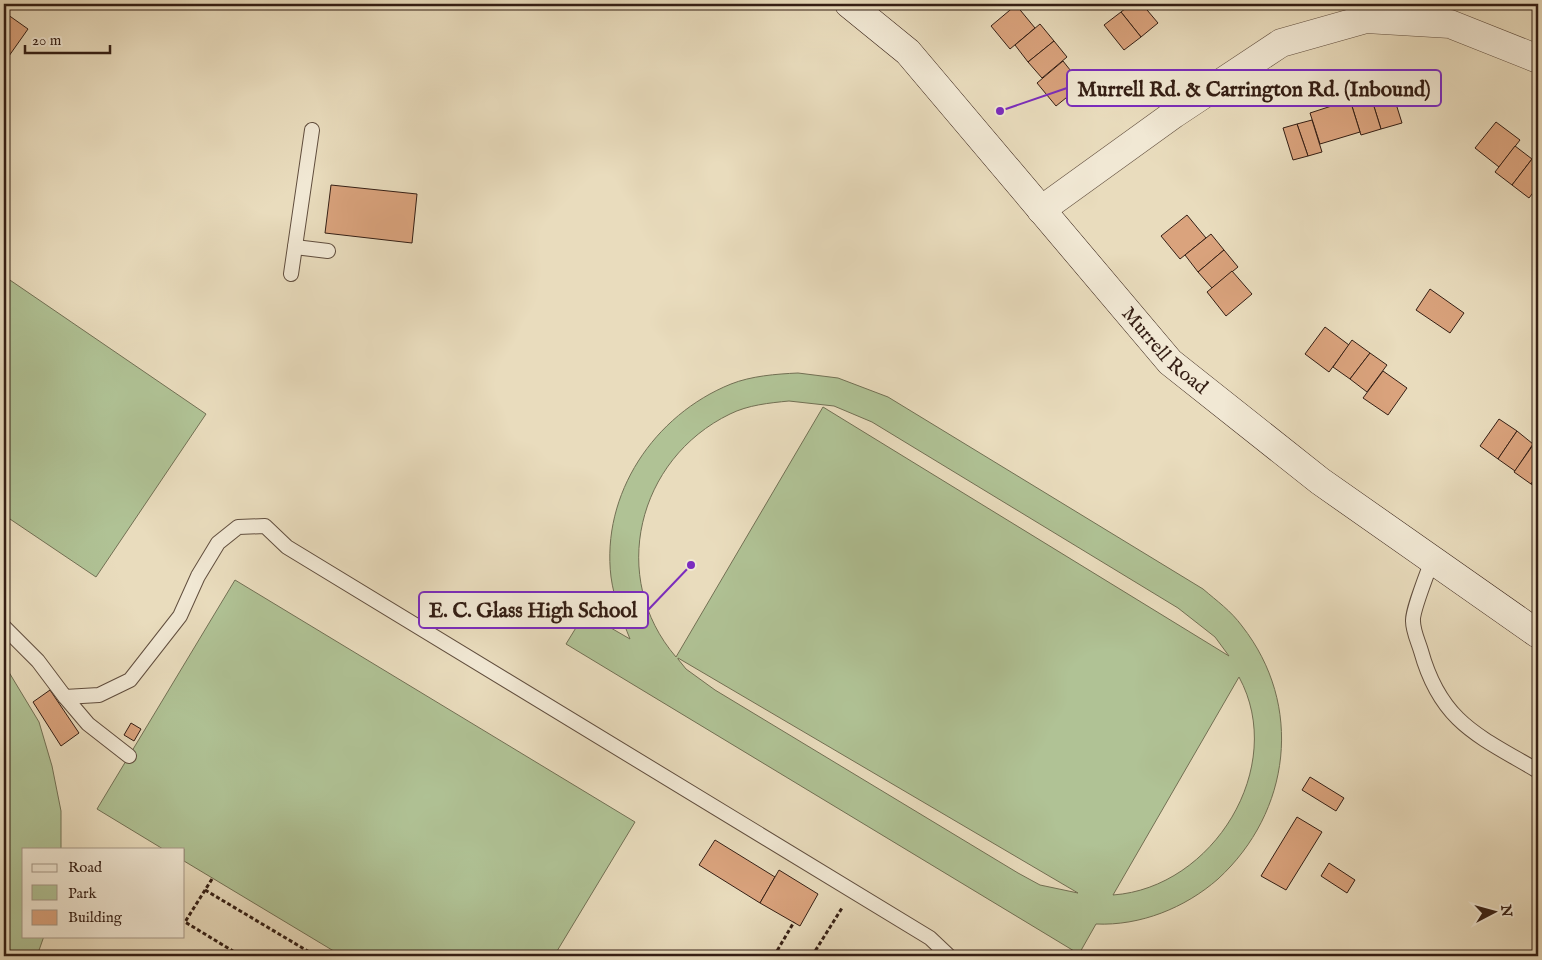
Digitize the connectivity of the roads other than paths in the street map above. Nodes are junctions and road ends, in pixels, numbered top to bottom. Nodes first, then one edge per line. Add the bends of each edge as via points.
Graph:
1 (849, 4) edge
2 (1538, 59) edge
3 (312, 130) dead end
4 (1041, 210) junction
5 (295, 247) junction
6 (328, 251) dead end
7 (291, 274) dead end
8 (1432, 560) junction
9 (4, 627) edge
10 (1538, 634) edge
11 (65, 697) junction
12 (129, 756) dead end
13 (1538, 771) edge
14 (949, 956) edge

1 - 4 street, Murrell Road via 908,52
2 - 4 street via 1450,24 1366,19 1280,44 1174,114
3 - 5 lane
4 - 8 street, Murrell Road via 1170,362 1320,481
5 - 6 lane
5 - 7 lane
8 - 10 street, Murrell Road
8 - 13 lane via 1412,620 1435,690 1467,729
9 - 11 lane via 38,661
11 - 12 lane via 88,724
11 - 14 lane via 99,694 130,680 180,616 198,576 218,543 238,526 264,526 287,547 930,938

